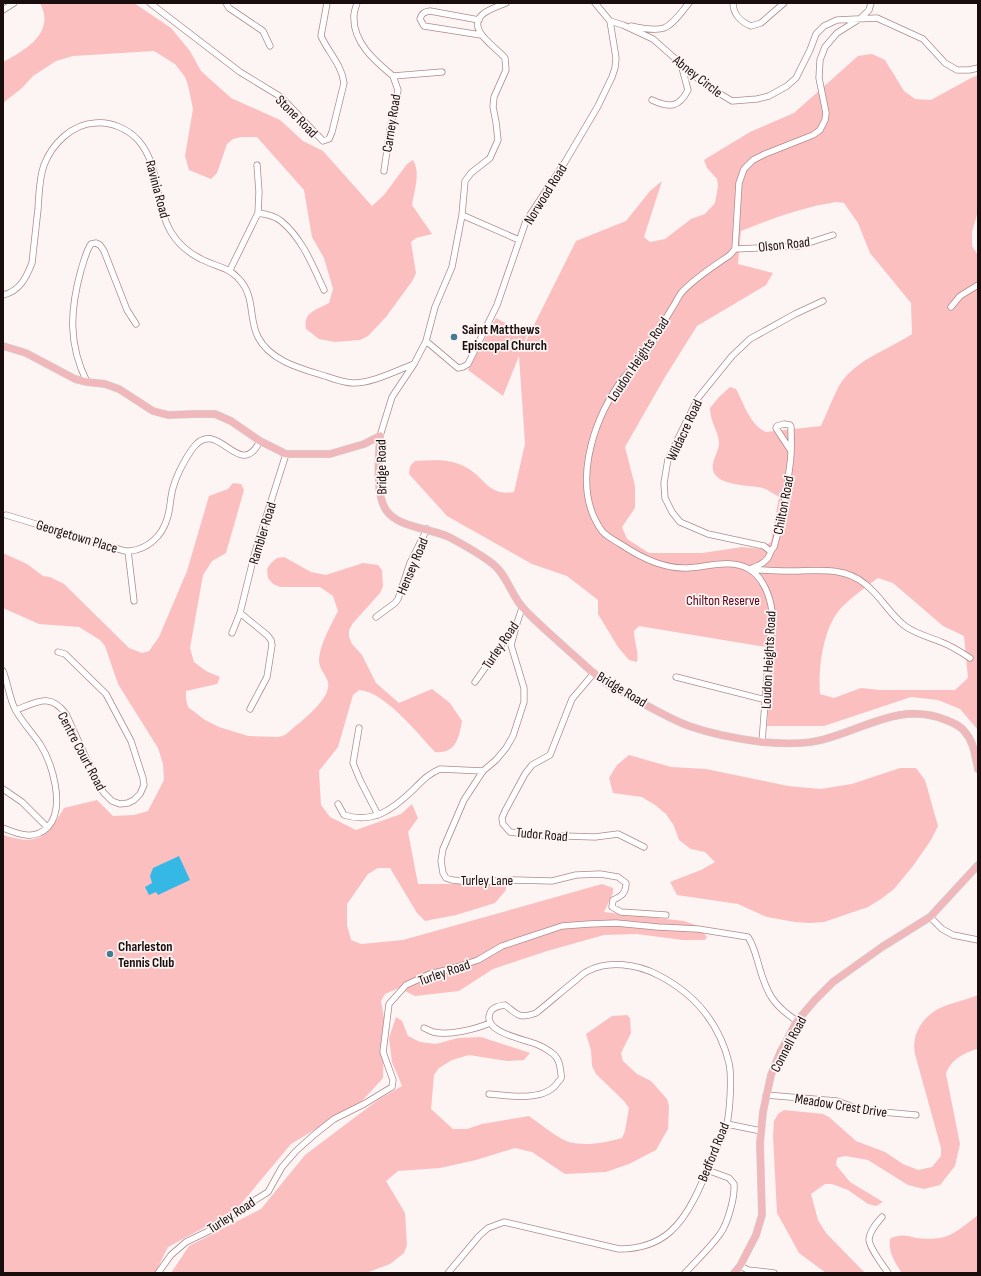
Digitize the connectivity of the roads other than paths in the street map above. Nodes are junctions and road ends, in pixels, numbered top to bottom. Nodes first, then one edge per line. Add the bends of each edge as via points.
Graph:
1 (14, 3) edge
2 (150, 3) edge
3 (226, 3) edge
4 (327, 3) edge
5 (357, 3) edge
6 (506, 3) edge
7 (595, 3) edge
8 (689, 3) edge
9 (733, 3) edge
10 (784, 3) edge
11 (871, 3) edge
12 (3, 10) edge
13 (861, 18) junction
14 (479, 20) junction
15 (610, 21) junction
16 (623, 25) junction
17 (481, 35) junction
18 (270, 46) dead end
19 (681, 64) junction
20 (978, 68) edge
21 (442, 72) dead end
22 (393, 76) junction
23 (652, 100) dead end
24 (257, 165) dead end
25 (384, 171) dead end
26 (258, 213) junction
27 (462, 215) junction
28 (833, 235) dead end
29 (519, 240) junction
30 (735, 249) junction
31 (230, 270) junction
32 (978, 285) edge
33 (324, 290) dead end
34 (3, 295) edge
35 (823, 300) dead end
36 (951, 307) dead end
37 (136, 324) dead end
38 (426, 341) junction
39 (3, 346) edge
40 (414, 364) junction
41 (88, 382) junction
42 (380, 436) junction
43 (260, 441) junction
44 (791, 451) junction
45 (286, 454) junction
46 (6, 515) dead end
47 (427, 529) junction
48 (128, 551) junction
49 (770, 551) junction
50 (749, 569) junction
51 (134, 601) dead end
52 (522, 608) junction
53 (240, 613) junction
54 (376, 616) dead end
55 (517, 623) junction
56 (232, 633) dead end
57 (58, 652) dead end
58 (970, 658) dead end
59 (3, 671) edge
60 (594, 672) junction
61 (676, 677) dead end
62 (475, 682) dead end
63 (766, 700) junction
64 (250, 709) dead end
65 (16, 710) junction
66 (358, 728) dead end
67 (762, 742) junction
68 (978, 769) edge
69 (484, 771) junction
70 (3, 789) edge
71 (338, 804) dead end
72 (378, 815) junction
73 (47, 827) junction
74 (3, 828) edge
75 (644, 847) dead end
76 (978, 865) edge
77 (666, 915) dead end
78 (930, 916) junction
79 (978, 940) edge
80 (797, 1021) junction
81 (490, 1024) junction
82 (424, 1028) dead end
83 (489, 1094) dead end
84 (766, 1095) junction
85 (916, 1115) dead end
86 (727, 1124) junction
87 (761, 1131) junction
88 (707, 1170) junction
89 (882, 1217) dead end
90 (740, 1266) junction
91 (158, 1273) edge
92 (448, 1273) edge
93 (685, 1273) edge
94 (734, 1273) edge
95 (774, 1273) edge
96 (888, 1273) edge

1 - 12 street
2 - 4 street, Stone Road via 240,72 281,97 323,141 329,139 332,132 344,83 343,75 321,36
3 - 18 street via 229,8 263,31
5 - 22 street via 354,15 355,29 361,43
6 - 14 street via 483,14
7 - 15 street
8 - 16 street, Abney Circle via 673,22 663,29
9 - 10 street via 740,19 751,26 761,23
11 - 13 street via 869,10
13 - 19 street, Abney Circle via 837,20 824,26 816,34 796,78 787,86 763,98 732,101 704,84
13 - 20 street, Abney Circle via 877,18 923,40 945,63 957,70
13 - 30 street via 837,33 825,47 820,60 819,78 826,113 820,130 753,160 744,169 739,183
14 - 17 street via 478,29
14 - 17 street via 430,11 422,13 420,19 424,26
15 - 16 street, Abney Circle
15 - 29 street, Norwood Road via 616,58 612,78 598,106 526,221
16 - 19 street, Abney Circle via 653,39
17 - 27 street, Bridge Road via 505,58 506,70 494,97 498,140 490,158 471,173 466,181
19 - 23 street via 688,90 684,98 671,106
21 - 22 street
22 - 25 street, Carney Road via 398,90
24 - 26 street
26 - 31 street
26 - 33 street via 267,214 281,221 294,234
27 - 29 street
27 - 38 street, Bridge Road via 452,267 435,307
28 - 30 street, Olson Road via 799,246
29 - 38 street, Norwood Road via 497,306 468,364 458,368
30 - 50 street, Loudon Heights Road via 681,293 644,355 619,383 594,437 587,462 586,490 592,512 603,532 639,556 671,567 732,564
31 - 34 street, Ravinia Road via 201,259 184,248 171,232 163,215 149,155 137,139 113,125 101,122 87,123 63,137 44,165 32,263 20,287
31 - 40 street, Ravinia Road via 247,290 258,336 279,358 336,380 352,383 370,380
32 - 36 street via 960,296
35 - 49 street, Wildacre Road via 756,336 732,356 698,398 668,459 664,483 665,498 680,522 708,534 764,546
37 - 41 street via 127,310 104,251 100,245 91,244 85,257 73,307 72,326 81,369
38 - 40 street, Bridge Road
39 - 41 main road via 26,353 75,379
40 - 42 street, Bridge Road via 392,397
41 - 43 main road via 119,389 153,411 168,415 215,414 231,420
42 - 45 main road via 364,444 330,454
42 - 47 main road, Bridge Road via 379,485 382,504 394,519
43 - 45 main road
43 - 48 street, Georgetown Place via 256,449 244,456 213,439 202,440 193,448 181,469 172,491 168,518 162,532 154,541 142,548
44 - 44 street, Chilton Road via 776,428 777,426 790,425
44 - 49 street, Chilton Road via 786,495 774,547
45 - 53 street, Rambler Road via 255,552
46 - 48 street, Georgetown Place
47 - 52 main road, Bridge Road via 449,537 494,565 502,573
47 - 54 street, Hensey Road via 410,563 398,598
48 - 51 street
49 - 50 street, Chilton Road via 769,557 760,565
50 - 58 street via 835,571 855,577 873,591 906,626
50 - 63 street, Loudon Heights Road via 762,582 771,603
52 - 55 street, Turley Road
52 - 60 main road, Bridge Road
53 - 56 street, Rambler Road
53 - 64 street via 267,635 272,645 267,677
55 - 62 street, Turley Road
55 - 69 street, Turley Lane via 511,645 524,688 524,702 513,736 506,748
57 - 65 street, Centre Court Road via 66,654 106,694 131,741 143,778 144,785 140,794 128,803 112,801 98,784 66,714 49,700 42,700
59 - 65 street
60 - 67 main road, Bridge Road via 609,685 688,726
60 - 75 street, Tudor Road via 572,699 550,755 532,765 525,774 505,811 503,824 510,832 534,835 595,837 618,834
61 - 63 street
63 - 67 street, Loudon Heights Road
65 - 73 street via 50,763 56,808
66 - 72 street via 353,763
67 - 68 main road via 811,742 843,734 886,717 923,714 959,725 971,741
69 - 72 street via 440,769 427,775 402,799
69 - 77 street, Turley Lane via 464,800 443,849 440,861 446,878 462,882 552,881 576,875 618,876 626,883 626,890 613,900 612,907 621,912
70 - 73 street via 22,802
71 - 72 street via 344,815 353,818 372,818
73 - 74 street via 31,836
76 - 78 main road, Connell Road
78 - 79 street via 953,935
78 - 80 main road, Connell Road via 833,982
80 - 84 main road, Connell Road via 780,1053
80 - 91 street, Turley Road via 778,1006 770,995 748,937 698,929 616,923 562,926 502,946 478,960 430,974 406,985 389,1004 383,1052 393,1080 392,1087 334,1119 315,1134 282,1167 268,1192 219,1226 186,1242 171,1255
81 - 82 street via 451,1032 434,1032
81 - 83 street via 498,1030 550,1051 560,1064 562,1077 556,1086 540,1094
81 - 86 street, Bedford Road via 488,1016 493,1008 505,1005 515,1013 526,1016 536,1013 588,971 604,965 632,966 650,971 689,995 706,1013 716,1030 729,1065
84 - 85 street, Meadow Crest Drive via 836,1101 871,1111
84 - 87 main road, Connell Road
86 - 87 street
86 - 88 street, Bedford Road
87 - 90 main road, Connell Road via 762,1215 756,1235
88 - 92 street, Bedford Road via 682,1220 670,1232 650,1244 619,1249 504,1222 488,1228 479,1236
88 - 93 street via 729,1178 735,1190 721,1233
89 - 96 street via 874,1226 869,1239
90 - 94 main road, Connell Road
90 - 95 street via 748,1270

